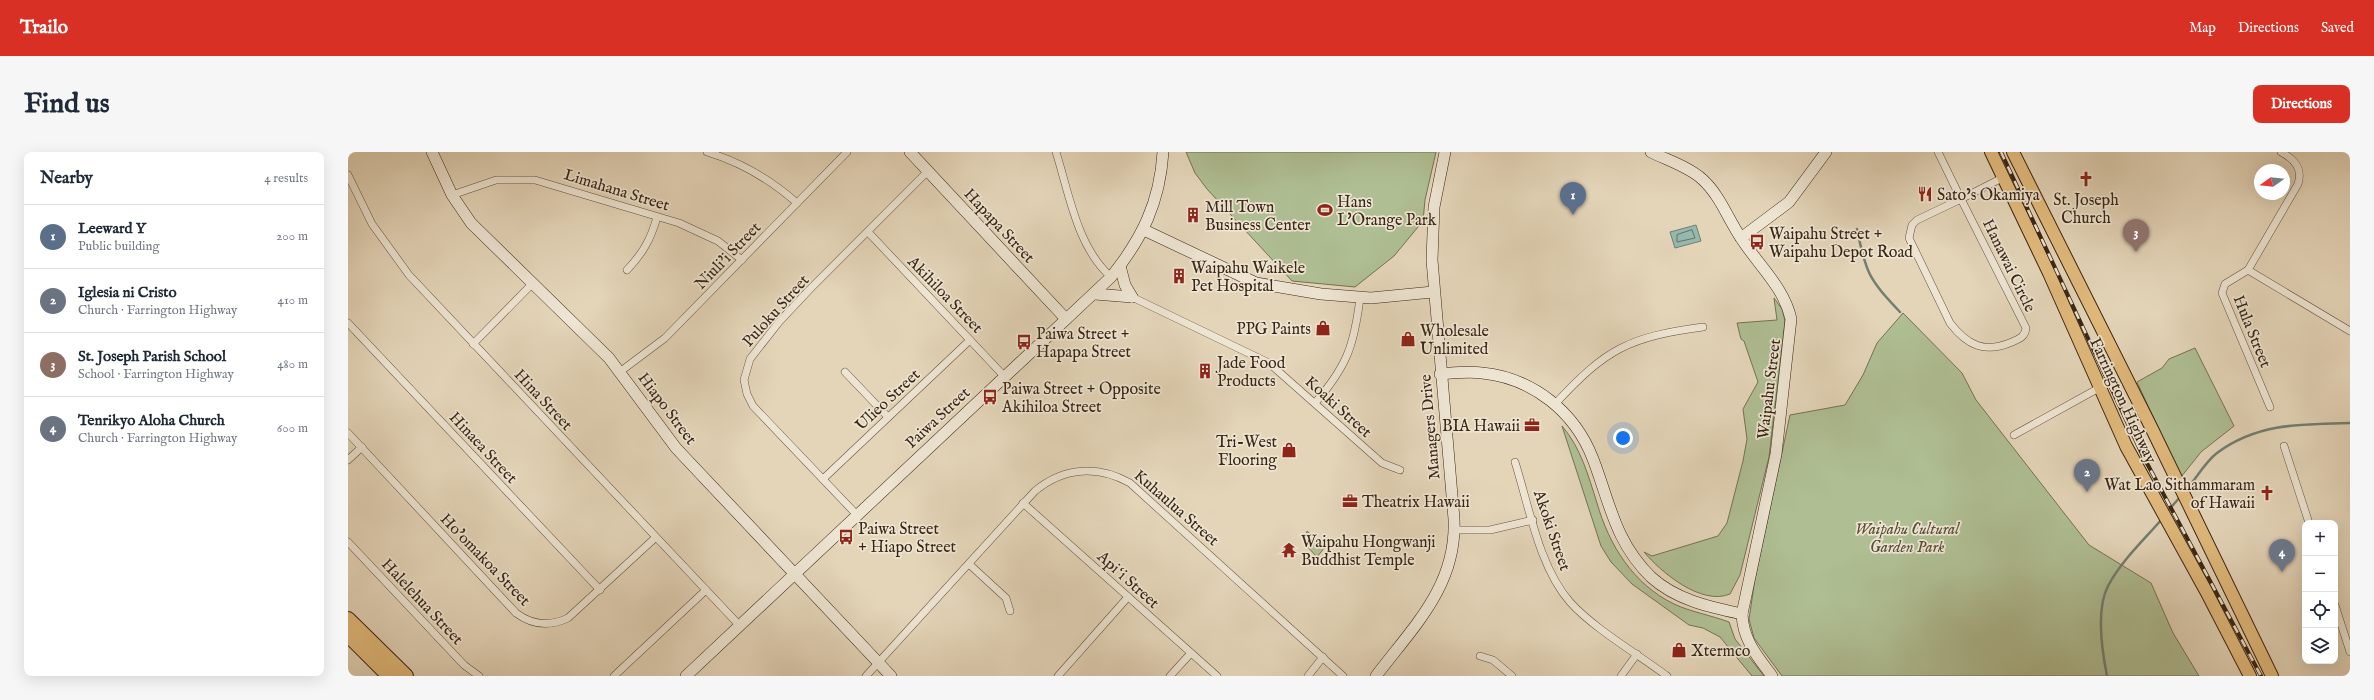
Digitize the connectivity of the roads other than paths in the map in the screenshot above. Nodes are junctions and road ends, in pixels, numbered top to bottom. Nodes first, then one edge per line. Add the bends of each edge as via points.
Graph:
1 (432, 152) edge
2 (707, 152) edge
3 (847, 152) edge
4 (910, 152) edge
5 (1056, 152) edge
6 (1162, 152) edge
7 (1445, 152) edge
8 (1651, 152) edge
9 (1826, 152) edge
10 (1938, 152) edge
11 (1991, 152) edge
12 (2013, 152) edge
13 (2281, 152) edge
14 (928, 171) junction
15 (348, 175) edge
16 (2004, 177) junction
17 (452, 195) junction
18 (1961, 199) junction
19 (796, 203) junction
20 (657, 217) junction
21 (1144, 230) junction
22 (868, 232) junction
23 (1741, 238) junction
24 (742, 260) junction
25 (1120, 266) junction
26 (627, 270) dead end
27 (2248, 270) junction
28 (1110, 277) junction
29 (532, 284) junction
30 (1433, 292) junction
31 (1094, 294) junction
32 (1132, 297) junction
33 (1360, 298) junction
34 (1066, 319) junction
35 (348, 323) edge
36 (1703, 327) dead end
37 (2350, 331) edge
38 (970, 340) junction
39 (473, 344) junction
40 (621, 371) junction
41 (846, 372) dead end
42 (1440, 374) junction
43 (1004, 376) junction
44 (2099, 388) junction
45 (1315, 404) junction
46 (1555, 404) junction
47 (2270, 407) dead end
48 (888, 417) junction
49 (348, 433) edge
50 (2014, 435) dead end
51 (2284, 446) dead end
52 (362, 447) junction
53 (348, 460) edge
54 (1515, 462) dead end
55 (1400, 470) dead end
56 (823, 479) junction
57 (1023, 503) junction
58 (857, 515) junction
59 (1533, 520) junction
60 (2308, 520) edge
61 (1454, 530) junction
62 (655, 538) junction
63 (348, 542) edge
64 (969, 564) junction
65 (794, 574) junction
66 (600, 590) junction
67 (706, 590) junction
68 (1128, 597) junction
69 (1010, 611) dead end
70 (1742, 614) junction
71 (2338, 614) edge
72 (348, 619) edge
73 (740, 626) junction
74 (348, 635) edge
75 (1191, 652) junction
76 (2350, 652) edge
77 (1637, 654) junction
78 (1480, 656) dead end
79 (1323, 657) junction
80 (879, 663) junction
81 (389, 676) edge
82 (406, 676) edge
83 (479, 676) edge
84 (614, 676) edge
85 (686, 676) edge
86 (866, 676) edge
87 (891, 676) edge
88 (1058, 676) edge
89 (1170, 676) edge
90 (1217, 676) edge
91 (1308, 676) edge
92 (1343, 676) edge
93 (1376, 676) edge
94 (1512, 676) edge
95 (1621, 676) edge
96 (1667, 676) edge
97 (1772, 676) edge
98 (2250, 676) edge
99 (2272, 676) edge

1 - 17 street, Hiapo Street
2 - 19 street via 734,161 757,174
3 - 19 street, Niuli'i Street
4 - 14 street, Hapapa Street
5 - 28 street via 1087,245 1100,267
6 - 21 street, Paiwa Street via 1157,190
7 - 30 street, Managers Drive via 1434,207
8 - 23 street, Waipahu Street via 1691,172 1708,184
9 - 23 street via 1789,202
10 - 18 street, Hanawai Circle
11 - 16 main road, Farrington Highway
12 - 99 main road, Farrington Highway
13 - 27 street, Hula Street via 2296,163 2300,177
14 - 22 street, Puloku Street
14 - 34 street, Hapapa Street
15 - 39 street, Hina Street via 372,224 390,251
16 - 18 street, Hanawai Circle
16 - 44 main road, Farrington Highway
17 - 20 street, Limahana Street via 496,180 535,180
17 - 29 street, Hiapo Street via 471,223
18 - 18 street, Hanawai Circle via 2026,328 2022,338 1994,348 1971,343 1950,323 1909,238 1912,225 1917,220
19 - 24 street, Niuli'i Street
20 - 24 street, Limahana Street via 700,231
20 - 26 street via 651,238 642,254
21 - 25 street, Paiwa Street
21 - 33 street via 1256,283
22 - 38 street, Akihiloa Street
22 - 56 street, Puloku Street via 779,322 750,359 745,373 745,388 753,406
23 - 70 street, Waipahu Street via 1776,285 1787,303 1791,319 1776,454
24 - 40 street, Niuli'i Street via 665,338
25 - 28 street, Paiwa Street
25 - 32 street via 1125,285
27 - 37 street
27 - 47 street, Hula Street via 2225,284 2222,293
28 - 31 street, Paiwa Street
29 - 39 street
29 - 40 street, Hiapo Street
30 - 33 street
30 - 42 street, Managers Drive
31 - 32 street
31 - 34 street, Paiwa Street
32 - 45 street, Koaki Street via 1256,355 1280,372
33 - 45 street via 1355,333 1348,356 1336,378
34 - 43 street, Paiwa Street
35 - 66 street, Hinaea Street
36 - 46 street via 1652,335 1618,349 1589,369
38 - 43 street, Akihiloa Street
38 - 48 street, Ulieo Street
39 - 62 street, Hina Street
40 - 65 street, Hiapo Street via 676,448
41 - 48 street
42 - 46 street via 1480,373 1505,377 1532,388
42 - 61 street, Managers Drive
43 - 58 street, Paiwa Street
44 - 50 street
44 - 98 main road, Farrington Highway via 2126,446
45 - 55 street, Koaki Street via 1382,463
46 - 70 street via 1574,424 1587,444 1617,529 1638,562 1652,577 1679,595 1700,604
48 - 56 street, Ulieo Street
49 - 52 street, Ho'omakoa Street
51 - 60 street
52 - 53 street
52 - 66 street, Ho'omakoa Street via 522,617 544,624 559,622 576,612
54 - 59 street, Akoki Street
56 - 58 street, Puloku Street
57 - 64 street, Kuhaulua Street
57 - 68 street, Apiʻi Street
57 - 79 street, Kuhaulua Street via 1041,486 1067,473 1096,471 1122,478
58 - 65 street, Paiwa Street
59 - 61 street via 1490,530
59 - 77 street, Akoki Street via 1550,572 1564,594 1580,611
61 - 93 street, Managers Drive via 1450,561 1440,590
62 - 66 street, Ho'omakoa Street
62 - 67 street, Hina Street
63 - 83 street, Halelehua Street via 464,665
64 - 69 street via 1006,598
64 - 80 street, Kuhaulua Street
65 - 73 street, Paiwa Street
65 - 80 street, Hiapo Street
67 - 73 street, Hina Street
67 - 84 street
68 - 75 street, Apiʻi Street
68 - 88 street
70 - 97 street, Waipahu Street via 1748,642
71 - 76 street
72 - 82 highway
73 - 85 street, Paiwa Street
74 - 81 highway
75 - 89 street
75 - 90 street, Apiʻi Street
77 - 95 street
77 - 96 street, Akoki Street
78 - 94 street via 1493,660
79 - 91 street
79 - 92 street, Kuhaulua Street
80 - 86 street, Kuhaulua Street
80 - 87 street, Hiapo Street

